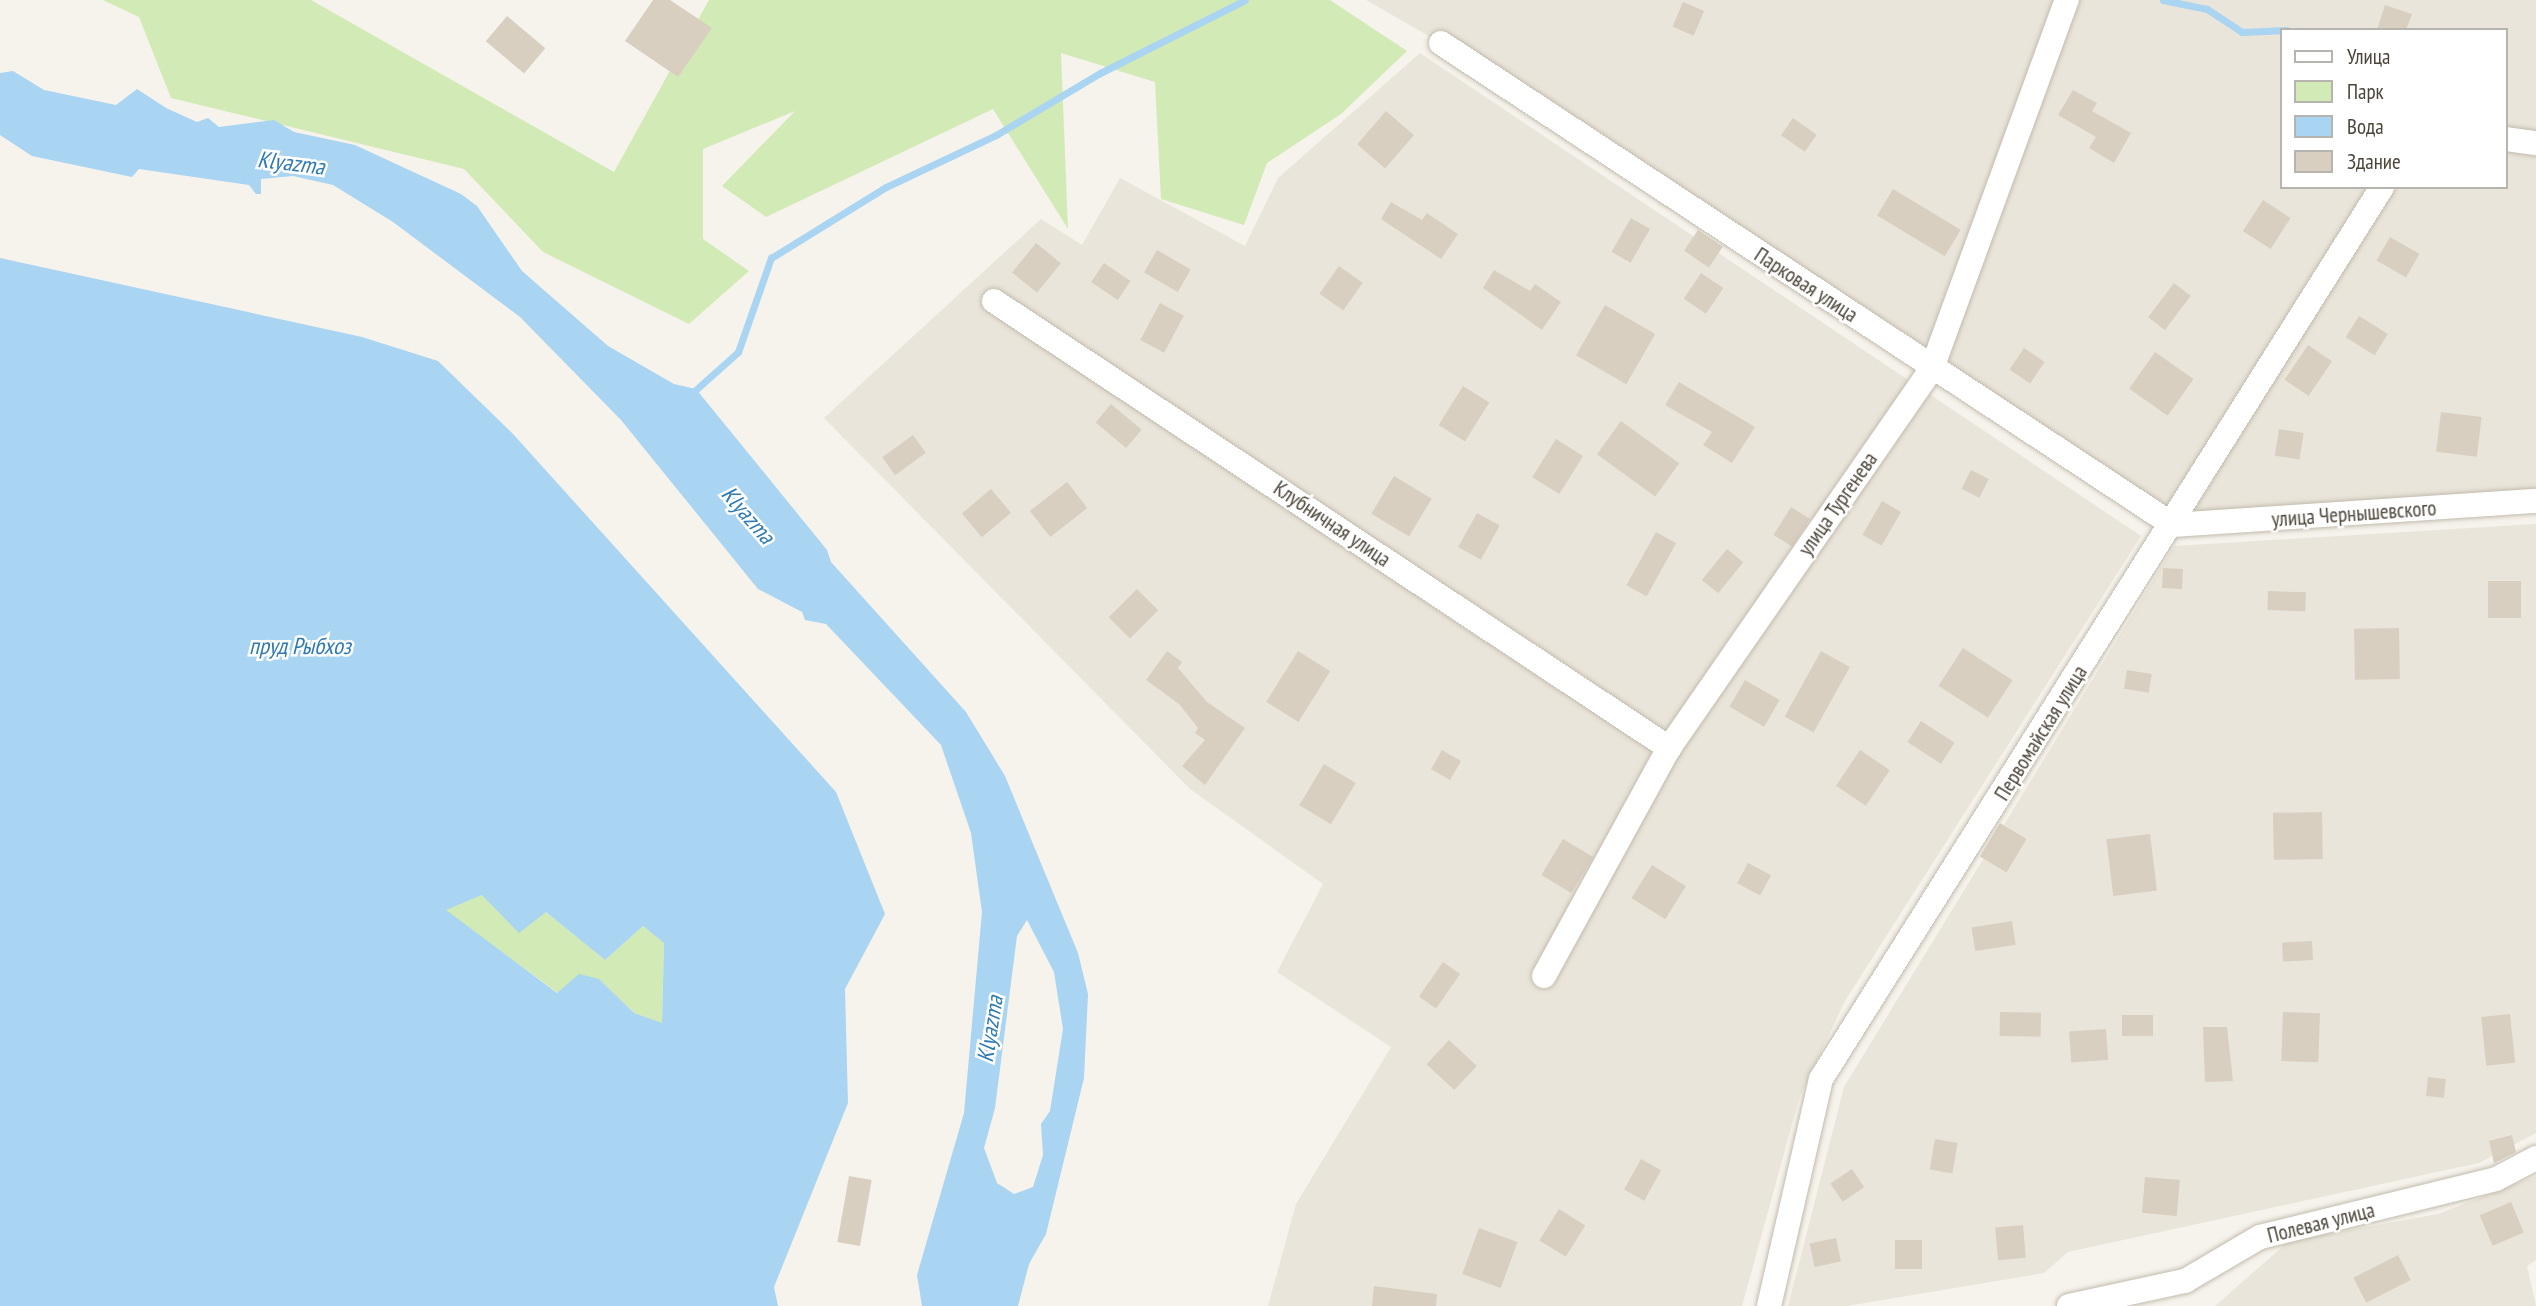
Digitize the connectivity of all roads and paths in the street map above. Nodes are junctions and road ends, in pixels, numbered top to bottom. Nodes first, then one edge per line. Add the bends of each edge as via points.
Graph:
1 (2067, 0) edge
2 (1441, 43) dead end
3 (2508, 139) edge
4 (2536, 143) edge
5 (2381, 189) edge
6 (994, 301) dead end
7 (1932, 368) junction
8 (2536, 501) edge
9 (2173, 525) junction
10 (1669, 748) junction
11 (1544, 976) dead end
12 (2536, 1158) edge
13 (1769, 1306) edge
14 (2069, 1306) edge

1 - 7 street, улица Тургенева
2 - 7 street, Парковая улица
3 - 4 street
5 - 9 street, Первомайская улица
6 - 10 street, Клубничная улица
7 - 9 street, Парковая улица
7 - 10 street, улица Тургенева
8 - 9 street, улица Чернышевского
9 - 13 street, Первомайская улица via 1821,1079
10 - 11 street, улица Тургенева
12 - 14 street, Полевая улица via 2496,1179 2260,1237 2185,1282

